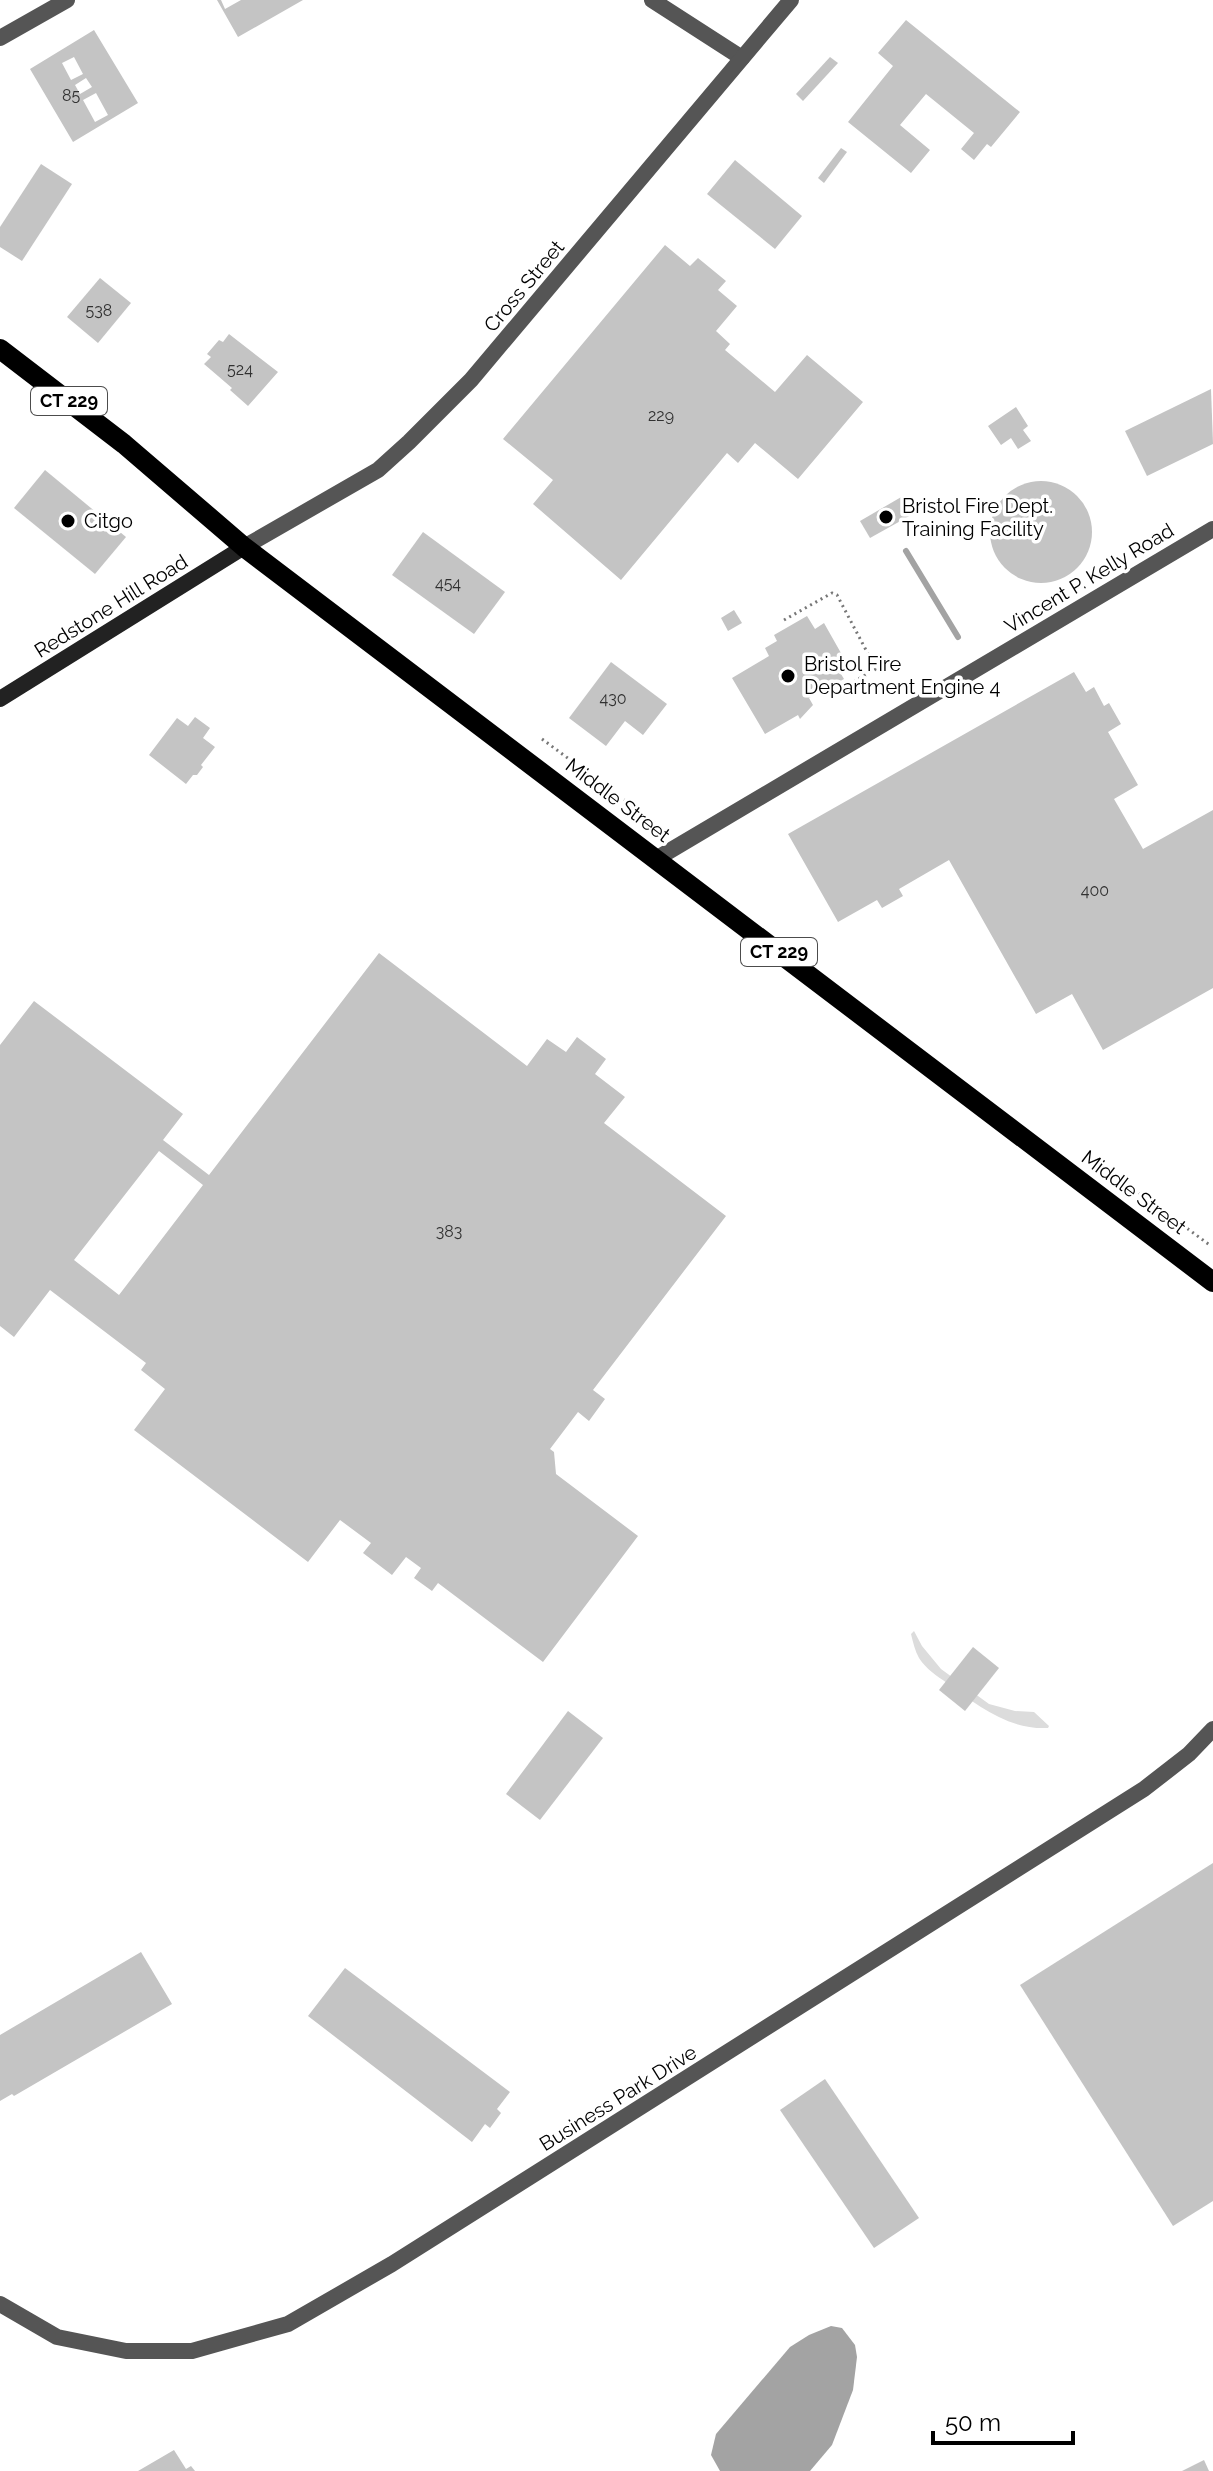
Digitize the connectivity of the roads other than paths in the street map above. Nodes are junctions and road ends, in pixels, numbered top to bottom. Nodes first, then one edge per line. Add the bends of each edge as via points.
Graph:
1 (67, 0) edge
2 (652, 0) edge
3 (791, 0) edge
4 (0, 38) edge
5 (742, 58) junction
6 (0, 349) edge
7 (1213, 529) edge
8 (244, 547) junction
9 (0, 699) edge
10 (656, 859) junction
11 (1213, 1282) edge
12 (1213, 1729) edge
13 (0, 2304) edge

1 - 4 street
2 - 5 street
3 - 5 street, Cross Street
5 - 8 street, Cross Street via 471,380 409,442 378,470
6 - 8 main road, Middle Street / CT 229 via 124,444
7 - 10 street, Vincent P. Kelly Road
8 - 9 main road, Redstone Hill Road
8 - 10 main road, Middle Street / CT 229
10 - 11 main road, Middle Street / CT 229
12 - 13 street, Business Park Drive via 1168,1772 1006,1878 288,2324 192,2351 126,2351 57,2337

